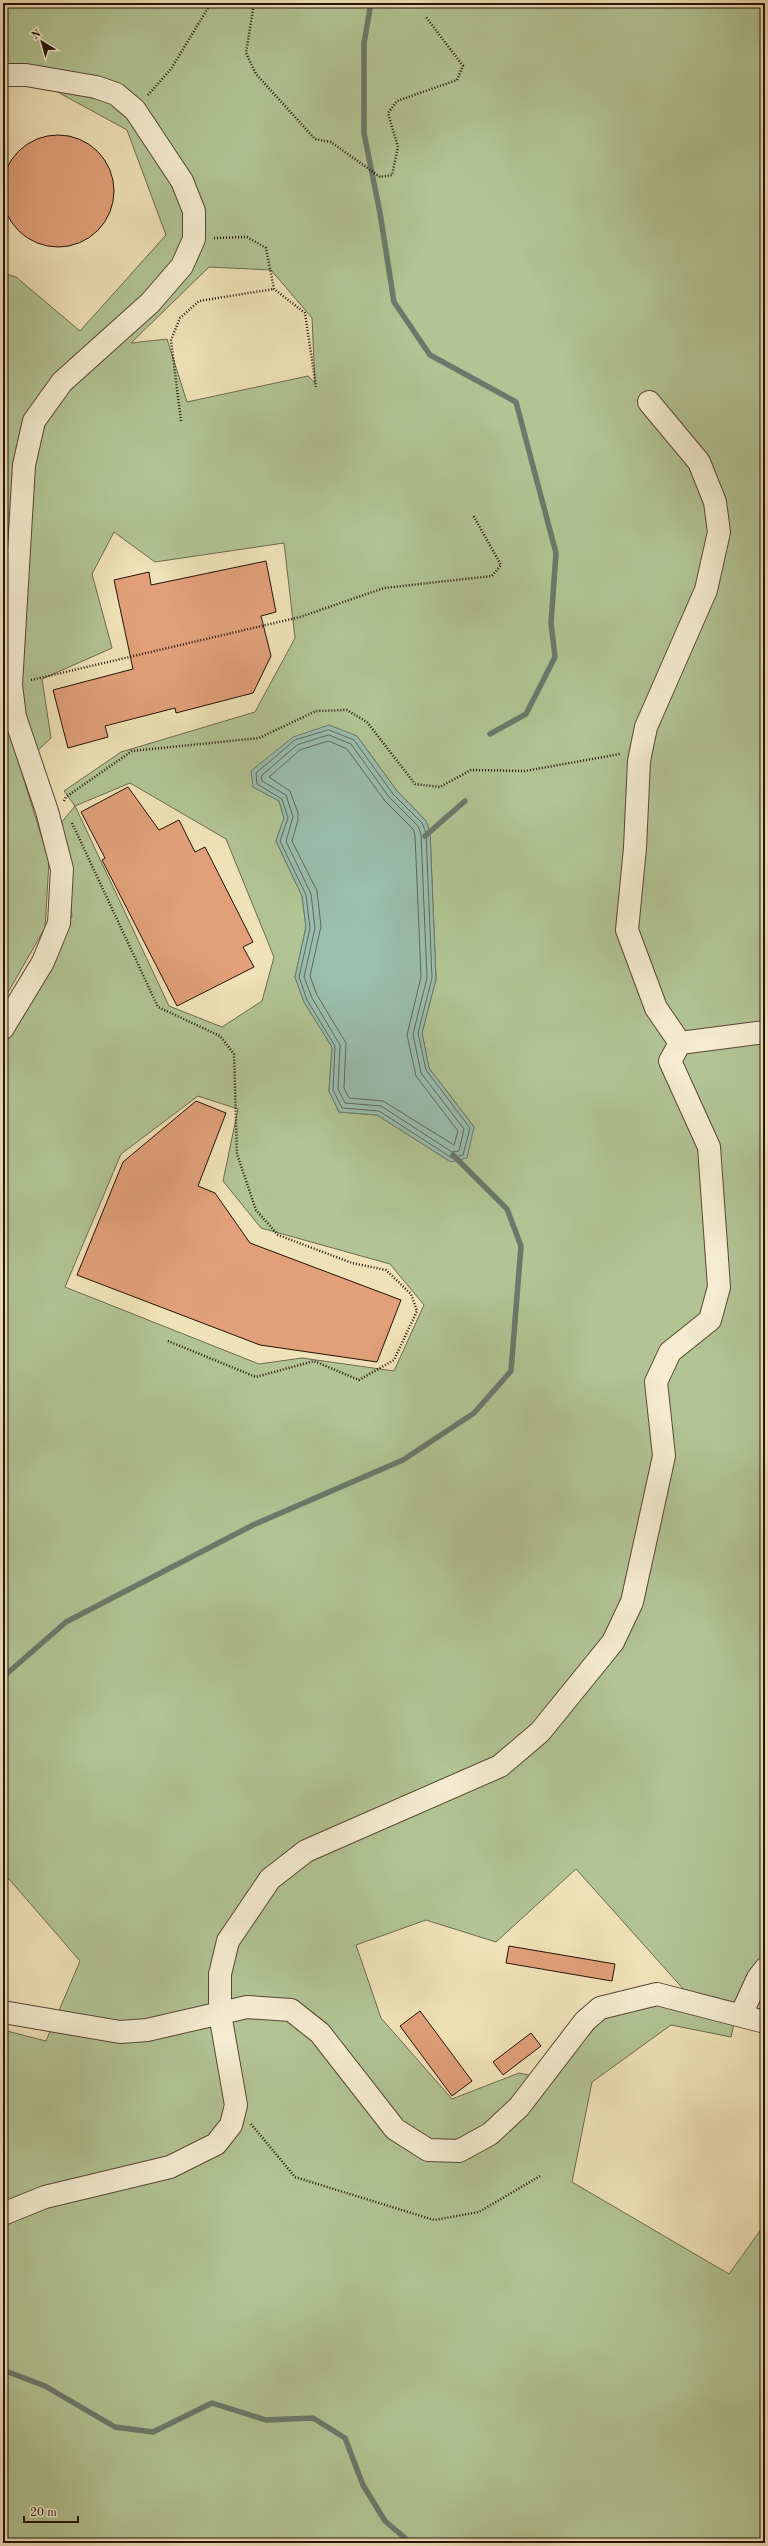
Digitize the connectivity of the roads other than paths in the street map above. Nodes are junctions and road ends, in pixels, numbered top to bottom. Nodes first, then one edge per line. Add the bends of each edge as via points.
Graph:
1 (3, 75) edge
2 (649, 402) dead end
3 (3, 1028) edge
4 (765, 1032) edge
5 (680, 1043) junction
6 (765, 1970) edge
7 (3, 2012) edge
8 (220, 2014) junction
9 (741, 2015) junction
10 (765, 2022) edge
11 (3, 2214) edge

1 - 3 street via 26,75 96,87 116,94 135,110 182,181 194,211 194,239 182,266 150,303 62,382 34,421 24,465 11,685 15,717 53,811 62,869 59,923 43,962
2 - 5 street via 699,462 715,502 719,532 706,590 646,727 639,761 635,848 627,930 656,1008
4 - 5 street
5 - 8 street via 670,1061 709,1147 719,1287 710,1320 670,1352 656,1382 664,1456 632,1602 620,1628 613,1642 540,1732 500,1766 306,1851 270,1879 228,1942 220,1974
6 - 9 street via 758,1978
7 - 8 street via 120,2032 147,2030
8 - 9 street via 246,2007 291,2010 320,2033 394,2129 428,2150 459,2151 490,2134 519,2108 585,2021 600,2008 657,1994
8 - 11 street via 236,2105 231,2125 216,2144 170,2167 45,2197
9 - 10 street

